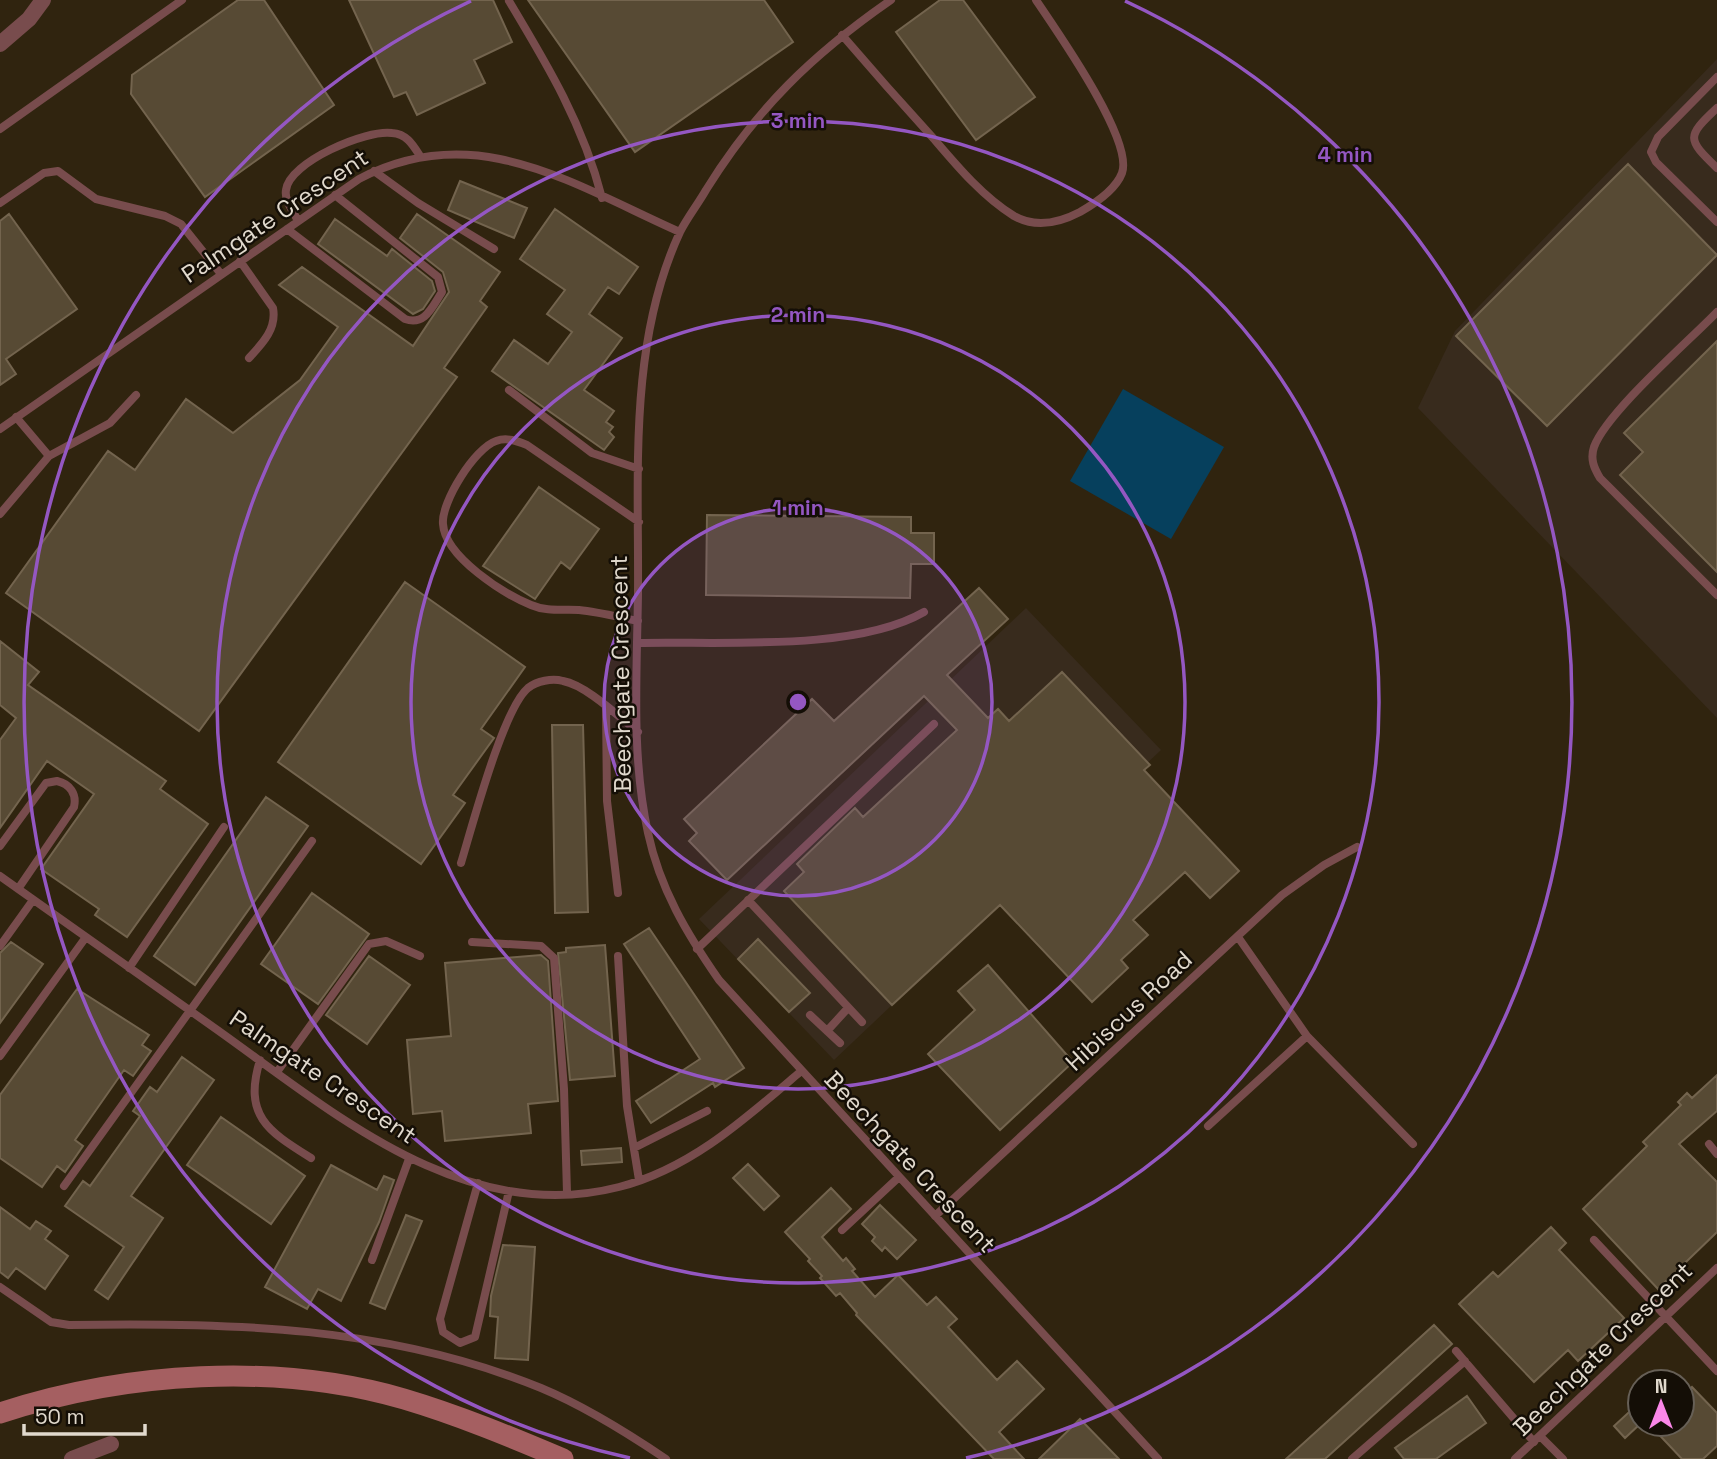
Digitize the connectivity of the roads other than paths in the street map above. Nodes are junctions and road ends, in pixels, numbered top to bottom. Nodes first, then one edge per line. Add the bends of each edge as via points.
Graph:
1 (43, 0) edge
2 (182, 0) edge
3 (891, 0) edge
4 (1036, 0) edge
5 (509, 1) edge
6 (842, 36) junction
7 (0, 44) edge
8 (1717, 77) edge
9 (1717, 108) edge
10 (0, 129) edge
11 (420, 156) junction
12 (1717, 168) edge
13 (374, 171) junction
14 (335, 195) junction
15 (602, 198) junction
16 (0, 203) edge
17 (298, 220) junction
18 (1717, 222) edge
19 (287, 229) junction
20 (680, 232) junction
21 (494, 249) dead end
22 (240, 261) junction
23 (221, 274) junction
24 (1717, 312) edge
25 (249, 358) dead end
26 (509, 390) dead end
27 (136, 395) dead end
28 (16, 417) junction
29 (0, 429) edge
30 (49, 456) junction
31 (639, 469) junction
32 (0, 514) edge
33 (639, 522) junction
34 (1717, 595) edge
35 (924, 612) dead end
36 (638, 621) junction
37 (637, 643) junction
38 (606, 707) junction
39 (934, 724) dead end
40 (638, 732) junction
41 (224, 827) dead end
42 (312, 841) dead end
43 (0, 846) edge
44 (1357, 847) dead end
45 (461, 863) dead end
46 (0, 876) edge
47 (18, 889) junction
48 (618, 893) dead end
49 (33, 900) junction
50 (748, 900) junction
51 (86, 937) junction
52 (1238, 937) junction
53 (472, 942) dead end
54 (0, 946) edge
55 (697, 949) junction
56 (420, 956) dead end
57 (618, 956) dead end
58 (129, 968) junction
59 (848, 1008) junction
60 (188, 1010) junction
61 (810, 1015) dead end
62 (862, 1022) dead end
63 (827, 1031) junction
64 (1307, 1036) junction
65 (840, 1043) dead end
66 (0, 1056) edge
67 (260, 1060) junction
68 (277, 1072) junction
69 (800, 1072) junction
70 (707, 1111) dead end
71 (1208, 1126) dead end
72 (1413, 1144) dead end
73 (1709, 1144) dead end
74 (634, 1148) junction
75 (1717, 1154) edge
76 (312, 1158) dead end
77 (409, 1159) junction
78 (900, 1177) junction
79 (639, 1180) junction
80 (478, 1183) junction
81 (64, 1186) dead end
82 (509, 1191) junction
83 (567, 1193) junction
84 (935, 1216) junction
85 (842, 1230) dead end
86 (1594, 1240) dead end
87 (372, 1260) dead end
88 (1717, 1268) edge
89 (0, 1287) edge
90 (1666, 1316) junction
91 (1456, 1351) dead end
92 (1465, 1362) junction
93 (1717, 1371) edge
94 (0, 1413) edge
95 (1537, 1439) junction
96 (111, 1444) dead end
97 (72, 1459) edge
98 (563, 1459) edge
99 (666, 1459) edge
100 (1158, 1459) edge
101 (1352, 1459) edge
102 (1515, 1459) edge
103 (1563, 1459) edge

1 - 7 street
2 - 10 lane
3 - 6 lane, Beechgate Crescent
4 - 6 lane via 1110,119 1123,167 1118,181 1089,207 1054,222 1016,217 996,203
5 - 15 lane via 572,112 589,149
6 - 20 lane, Beechgate Crescent via 787,82 759,114
8 - 18 lane via 1658,137 1651,152
9 - 12 lane via 1692,137
11 - 13 lane, Palmgate Crescent
11 - 15 lane, Palmgate Crescent via 472,153 505,160
11 - 17 lane via 401,135 382,133 317,156 295,173 285,189
13 - 14 lane, Palmgate Crescent
13 - 21 lane
14 - 17 lane, Palmgate Crescent
14 - 19 lane via 438,277 442,292 425,317 405,319
15 - 20 lane, Palmgate Crescent
16 - 23 lane via 44,173 58,172 96,199 181,224
17 - 19 lane, Palmgate Crescent
19 - 22 lane, Palmgate Crescent
20 - 31 lane, Beechgate Crescent via 644,361
22 - 23 lane, Palmgate Crescent
22 - 25 lane via 275,316 268,334
23 - 28 lane, Palmgate Crescent
24 - 34 lane via 1614,417 1595,446 1592,461 1600,478
26 - 31 lane via 592,453
27 - 30 lane via 110,423
28 - 29 lane, Palmgate Crescent
28 - 30 lane
30 - 32 lane
31 - 33 lane, Beechgate Crescent
33 - 36 lane, Beechgate Crescent
33 - 36 lane via 527,445 507,439 492,442 478,455 448,501 443,525 449,542 466,563 529,605
35 - 37 lane via 883,630 845,637
36 - 37 lane, Beechgate Crescent
37 - 40 lane, Beechgate Crescent
38 - 40 lane
38 - 45 lane via 565,681 539,682 527,689 515,705 495,753
38 - 48 lane via 607,801
39 - 50 lane
40 - 55 lane, Beechgate Crescent via 642,802 654,855 669,899
41 - 58 lane
42 - 60 lane
43 - 47 lane via 47,783 57,781 71,789 74,807
44 - 52 lane, Hibiscus Road via 1307,876
46 - 47 lane, Palmgate Crescent
47 - 49 lane, Palmgate Crescent
49 - 51 lane, Palmgate Crescent
49 - 54 lane
50 - 55 lane
50 - 59 lane
51 - 58 lane, Palmgate Crescent
51 - 66 lane
52 - 64 lane
52 - 84 lane, Hibiscus Road
53 - 83 lane via 541,946 554,958
55 - 69 lane, Beechgate Crescent
56 - 68 lane via 386,941 369,944
57 - 74 lane
58 - 60 lane, Palmgate Crescent
59 - 62 lane
59 - 63 lane
60 - 67 lane, Palmgate Crescent
60 - 81 lane
61 - 63 lane
63 - 65 lane
64 - 71 lane
64 - 72 lane
67 - 68 lane, Palmgate Crescent
67 - 76 lane via 253,1083 257,1111 272,1134
68 - 77 lane, Palmgate Crescent
69 - 78 lane, Beechgate Crescent
69 - 79 lane, Palmgate Crescent via 728,1133 675,1166
70 - 74 lane
73 - 75 lane
74 - 79 lane
77 - 80 lane, Palmgate Crescent
77 - 87 lane
78 - 84 lane, Beechgate Crescent
78 - 85 lane
79 - 83 lane, Palmgate Crescent
80 - 82 lane, Palmgate Crescent
80 - 82 lane via 440,1319 443,1332 460,1343 475,1337
82 - 83 lane, Palmgate Crescent
84 - 100 lane, Beechgate Crescent
86 - 90 lane
88 - 90 lane, Beechgate Crescent
89 - 99 lane via 58,1324 268,1327 349,1335 408,1347 540,1387
90 - 93 lane
90 - 95 lane, Beechgate Crescent
91 - 92 lane
92 - 95 lane
92 - 101 lane
94 - 98 main road via 83,1390 134,1383 177,1378 287,1379 401,1398
95 - 102 lane, Beechgate Crescent
95 - 103 lane
96 - 97 street

